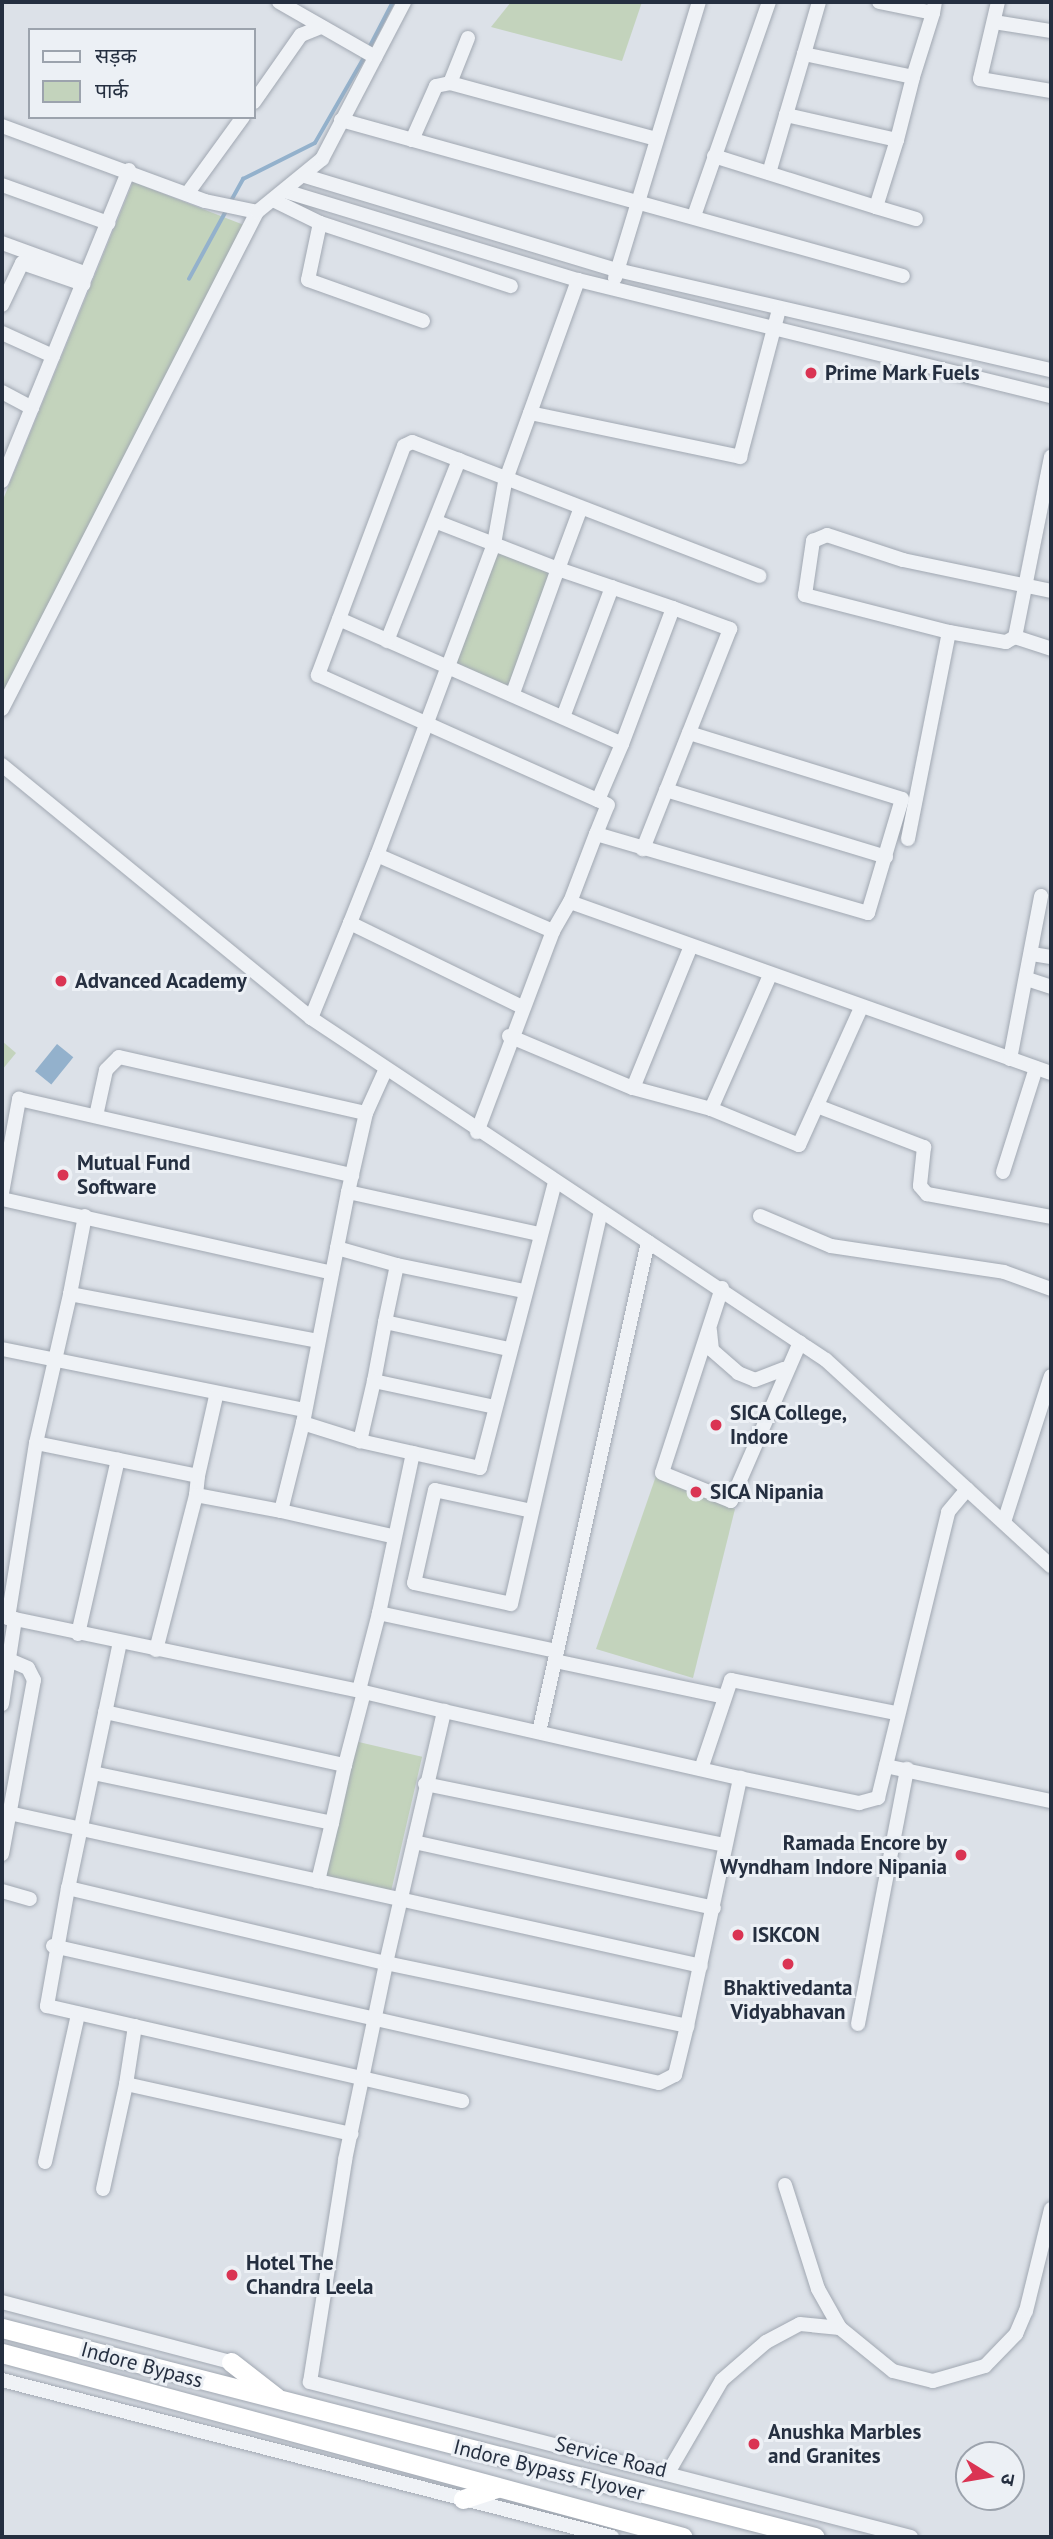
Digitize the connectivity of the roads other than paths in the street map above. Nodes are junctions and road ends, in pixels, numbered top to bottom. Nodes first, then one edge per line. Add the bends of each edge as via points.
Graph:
1 (279, 2) edge
2 (404, 2) edge
3 (699, 2) edge
4 (769, 2) edge
5 (819, 2) edge
6 (879, 2) edge
7 (999, 2) edge
8 (934, 8) edge
9 (994, 22) junction
10 (321, 27) junction
11 (1051, 31) edge
12 (468, 38) dead end
13 (368, 53) junction
14 (804, 54) junction
15 (913, 77) junction
16 (450, 83) junction
17 (1051, 91) edge
18 (256, 99) edge
19 (786, 115) junction
20 (242, 119) edge
21 (341, 120) junction
22 (2, 126) edge
23 (653, 138) junction
24 (412, 140) junction
25 (897, 140) junction
26 (714, 156) junction
27 (129, 170) junction
28 (769, 173) junction
29 (305, 176) junction
30 (2, 185) edge
31 (288, 192) junction
32 (187, 194) junction
33 (273, 200) junction
34 (636, 202) junction
35 (876, 207) junction
36 (251, 212) junction
37 (694, 216) junction
38 (916, 219) dead end
39 (107, 223) junction
40 (320, 223) junction
41 (2, 243) edge
42 (617, 270) junction
43 (903, 276) dead end
44 (85, 279) junction
45 (578, 279) junction
46 (511, 286) dead end
47 (614, 288) junction
48 (2, 305) edge
49 (779, 309) junction
50 (423, 321) dead end
51 (848, 323) junction
52 (774, 329) junction
53 (2, 332) edge
54 (843, 344) junction
55 (53, 356) junction
56 (1051, 370) edge
57 (2, 393) edge
58 (1051, 396) edge
59 (32, 408) junction
60 (530, 413) junction
61 (1051, 457) edge
62 (459, 460) junction
63 (2, 481) edge
64 (505, 482) junction
65 (1048, 494) edge
66 (580, 510) junction
67 (437, 522) junction
68 (494, 544) junction
69 (558, 569) junction
70 (759, 576) dead end
71 (612, 587) junction
72 (1027, 589) junction
73 (1051, 591) edge
74 (673, 608) junction
75 (339, 619) junction
76 (949, 632) junction
77 (1015, 637) junction
78 (387, 641) junction
79 (1051, 649) edge
80 (445, 666) junction
81 (513, 693) junction
82 (2, 709) edge
83 (563, 717) junction
84 (423, 727) junction
85 (689, 733) junction
86 (622, 744) junction
87 (2, 765) edge
88 (666, 790) junction
89 (598, 800) junction
90 (596, 834) junction
91 (908, 839) dead end
92 (643, 849) junction
93 (377, 855) junction
94 (886, 857) junction
95 (1041, 896) dead end
96 (570, 902) junction
97 (350, 923) junction
98 (553, 931) junction
99 (691, 946) junction
100 (1032, 954) junction
101 (1051, 957) edge
102 (770, 975) junction
103 (1027, 979) junction
104 (1051, 987) edge
105 (522, 1007) junction
106 (861, 1008) junction
107 (311, 1018) junction
108 (509, 1036) junction
109 (1010, 1059) junction
110 (1036, 1068) junction
111 (386, 1071) junction
112 (1051, 1073) edge
113 (633, 1088) junction
114 (817, 1106) junction
115 (711, 1108) junction
116 (366, 1113) junction
117 (96, 1116) junction
118 (477, 1132) junction
119 (1003, 1172) dead end
120 (352, 1175) junction
121 (555, 1184) junction
122 (348, 1192) junction
123 (2, 1193) edge
124 (2, 1199) edge
125 (601, 1212) junction
126 (85, 1216) junction
127 (760, 1216) dead end
128 (1051, 1217) edge
129 (539, 1234) junction
130 (648, 1242) junction
131 (337, 1248) junction
132 (397, 1265) junction
133 (332, 1273) junction
134 (722, 1288) junction
135 (1051, 1289) edge
136 (524, 1291) junction
137 (70, 1294) junction
138 (386, 1322) junction
139 (709, 1324) junction
140 (318, 1341) junction
141 (800, 1342) junction
142 (2, 1349) edge
143 (509, 1349) junction
144 (57, 1361) junction
145 (784, 1370) junction
146 (1051, 1376) edge
147 (374, 1381) junction
148 (216, 1396) junction
149 (495, 1407) junction
150 (304, 1417) junction
151 (360, 1441) junction
152 (36, 1443) junction
153 (413, 1453) junction
154 (118, 1460) junction
155 (198, 1476) junction
156 (967, 1489) junction
157 (196, 1495) junction
158 (281, 1511) junction
159 (532, 1511) junction
160 (1004, 1522) junction
161 (392, 1536) junction
162 (1051, 1566) edge
163 (379, 1612) junction
164 (8, 1618) edge
165 (78, 1634) junction
166 (120, 1642) junction
167 (156, 1650) junction
168 (556, 1656) junction
169 (9, 1660) junction
170 (361, 1691) junction
171 (721, 1696) junction
172 (2, 1704) edge
173 (444, 1711) junction
174 (105, 1712) junction
175 (897, 1713) junction
176 (539, 1732) junction
177 (345, 1765) junction
178 (886, 1766) junction
179 (701, 1769) junction
180 (907, 1769) junction
181 (93, 1773) junction
182 (740, 1778) junction
183 (425, 1784) junction
184 (1051, 1801) edge
185 (9, 1814) junction
186 (332, 1823) junction
187 (81, 1830) junction
188 (414, 1842) junction
189 (725, 1845) junction
190 (2, 1854) edge
191 (318, 1881) junction
192 (68, 1888) junction
193 (2, 1891) edge
194 (400, 1897) junction
195 (30, 1899) dead end
196 (714, 1908) junction
197 (53, 1946) junction
198 (386, 1963) junction
199 (701, 1966) junction
200 (78, 2014) junction
201 (374, 2018) junction
202 (858, 2024) dead end
203 (135, 2026) junction
204 (688, 2026) junction
205 (364, 2078) junction
206 (126, 2084) junction
207 (462, 2101) dead end
208 (352, 2134) junction
209 (45, 2162) dead end
210 (785, 2185) dead end
211 (103, 2189) dead end
212 (1051, 2208) edge
213 (2, 2302) edge
214 (2, 2328) edge
215 (840, 2328) junction
216 (2, 2353) edge
217 (231, 2362) joint
218 (2, 2380) edge
219 (282, 2402) junction
220 (244, 2419) joint
221 (669, 2471) junction
222 (496, 2488) junction
223 (463, 2499) junction
224 (614, 2529) edge
225 (682, 2537) edge
226 (815, 2537) edge
227 (911, 2537) edge

1 - 10 street
2 - 13 street
3 - 23 street
4 - 26 street
5 - 14 street
6 - 8 street
7 - 9 street
8 - 15 street
9 - 11 street
9 - 17 street via 980,79
10 - 13 street
10 - 18 street via 301,36
12 - 16 street
13 - 21 street
14 - 15 street
14 - 19 street
15 - 25 street
16 - 23 street
16 - 24 street via 436,86
19 - 25 street
19 - 28 street
20 - 32 street
21 - 24 street
21 - 29 street
22 - 27 street
23 - 34 street
24 - 34 street
25 - 35 street
26 - 28 street
26 - 37 street
27 - 32 street
27 - 39 street
28 - 35 street
29 - 31 street
29 - 42 street
30 - 39 street
31 - 33 street
31 - 45 street
32 - 36 street
33 - 36 street
33 - 40 street
34 - 37 street
34 - 42 street
35 - 38 street
36 - 82 street
37 - 43 street
39 - 44 street
40 - 46 street
40 - 50 street via 308,280
41 - 44 street
42 - 47 street
42 - 49 street
44 - 48 street via 22,262
44 - 55 street
45 - 47 street
45 - 60 street
47 - 52 street
49 - 51 street
49 - 52 street
51 - 54 street
51 - 56 street
52 - 54 street
52 - 60 street via 740,457
53 - 55 street
54 - 58 street
55 - 59 street
57 - 59 street
59 - 63 street
60 - 64 street
61 - 65 street
62 - 64 street
62 - 67 street
62 - 75 street via 412,442 404,446
64 - 66 street
64 - 68 street
65 - 72 street
66 - 69 street
66 - 70 street
67 - 68 street
67 - 78 street
68 - 69 street
68 - 80 street
69 - 71 street
69 - 81 street
71 - 74 street
71 - 83 street
72 - 73 street
72 - 76 street via 827,536 813,541 804,595
72 - 77 street
74 - 85 street via 730,629
74 - 86 street
75 - 78 street
75 - 84 street via 318,675
76 - 77 street via 1006,642
76 - 91 street
77 - 79 street
78 - 80 street
80 - 81 street
80 - 84 street
81 - 83 street
83 - 86 street
84 - 89 street
84 - 93 street
85 - 88 street
85 - 94 street via 902,799
86 - 89 street
87 - 107 street
88 - 92 street
88 - 94 street
89 - 90 street via 608,805
90 - 92 street
90 - 96 street
92 - 94 street via 868,913
93 - 97 street
93 - 98 street
95 - 100 street
96 - 98 street
96 - 99 street
97 - 105 street
97 - 107 street
98 - 105 street
99 - 102 street
99 - 113 street
100 - 101 street
100 - 103 street
102 - 106 street
102 - 115 street
103 - 104 street
103 - 109 street
105 - 108 street
106 - 109 street
106 - 114 street
107 - 111 street
108 - 113 street
108 - 118 street
109 - 110 street
110 - 112 street
110 - 119 street
111 - 116 street
111 - 118 street
113 - 115 street
114 - 115 street via 799,1145
114 - 128 street via 924,1147 920,1186 927,1194
116 - 117 street via 118,1057 106,1070
116 - 120 street
117 - 120 street
117 - 123 street via 19,1099
118 - 121 street
120 - 122 street
121 - 125 street
121 - 129 street
122 - 129 street
122 - 131 street
124 - 126 street
125 - 130 street
125 - 159 street
126 - 133 street
126 - 137 street
127 - 135 street via 831,1247 1004,1272
129 - 136 street
130 - 134 street
130 - 168 street
131 - 132 street
131 - 133 street
132 - 136 street
132 - 138 street
133 - 140 street
134 - 139 street
134 - 141 street
136 - 143 street
137 - 140 street
137 - 144 street
138 - 143 street
138 - 147 street
139 - 145 street via 712,1350 738,1373 755,1380
139 - 145 street via 662,1473 731,1502
140 - 150 street
141 - 145 street
141 - 156 street via 884,1409
142 - 144 street
143 - 149 street
144 - 148 street
144 - 152 street
146 - 160 street
147 - 149 street
147 - 151 street
148 - 150 street
148 - 155 street
149 - 153 street via 480,1468
150 - 151 street
150 - 158 street
151 - 153 street
152 - 154 street
152 - 164 street
153 - 161 street
154 - 155 street
154 - 165 street
155 - 157 street
156 - 160 street
156 - 175 street via 948,1512
157 - 158 street
157 - 167 street
158 - 161 street
159 - 159 street via 511,1604 414,1583 435,1490
160 - 162 street
161 - 163 street
163 - 168 street
163 - 170 street
164 - 165 street
164 - 169 street
165 - 166 street
166 - 167 street
166 - 174 street
167 - 170 street
168 - 171 street
168 - 176 street
169 - 172 street
169 - 185 street via 28,1668 34,1680
170 - 173 street
170 - 177 street
171 - 175 street via 727,1682 741,1679
171 - 179 street
173 - 176 street
173 - 183 street
174 - 177 street
174 - 181 street
175 - 178 street
176 - 179 street
177 - 186 street
178 - 180 street
178 - 182 street via 878,1798 870,1802
179 - 182 street
180 - 184 street
180 - 202 street
181 - 186 street
181 - 187 street
182 - 189 street
183 - 188 street
183 - 189 street
185 - 187 street
185 - 190 street
186 - 191 street
187 - 191 street
187 - 192 street
188 - 194 street
188 - 196 street
189 - 196 street
191 - 194 street
192 - 197 street
192 - 198 street
193 - 195 street
194 - 198 street
194 - 199 street
196 - 199 street
197 - 200 street via 44,1999
197 - 201 street
198 - 201 street
198 - 204 street
199 - 204 street
200 - 203 street
200 - 209 street
201 - 204 street via 659,2083 675,2076
201 - 205 street
203 - 205 street
203 - 206 street
205 - 207 street
205 - 208 street
206 - 208 street
206 - 211 street
208 - 221 street, Service Road via 310,2382
210 - 215 street via 818,2289
212 - 215 street via 1026,2311 1016,2333 985,2366 933,2381 893,2371
213 - 217 street
214 - 219 highway, Indore Bypass
215 - 221 street via 800,2324 766,2342 722,2380
216 - 220 highway, Indore Bypass
217 - 219 highway
218 - 223 street
219 - 226 highway, Indore Bypass Flyover
220 - 222 highway, Indore Bypass Flyover
221 - 227 street, Service Road
222 - 223 highway
222 - 224 highway, Indore Bypass Flyover
223 - 224 street
224 - 225 highway, Indore Bypass Flyover

